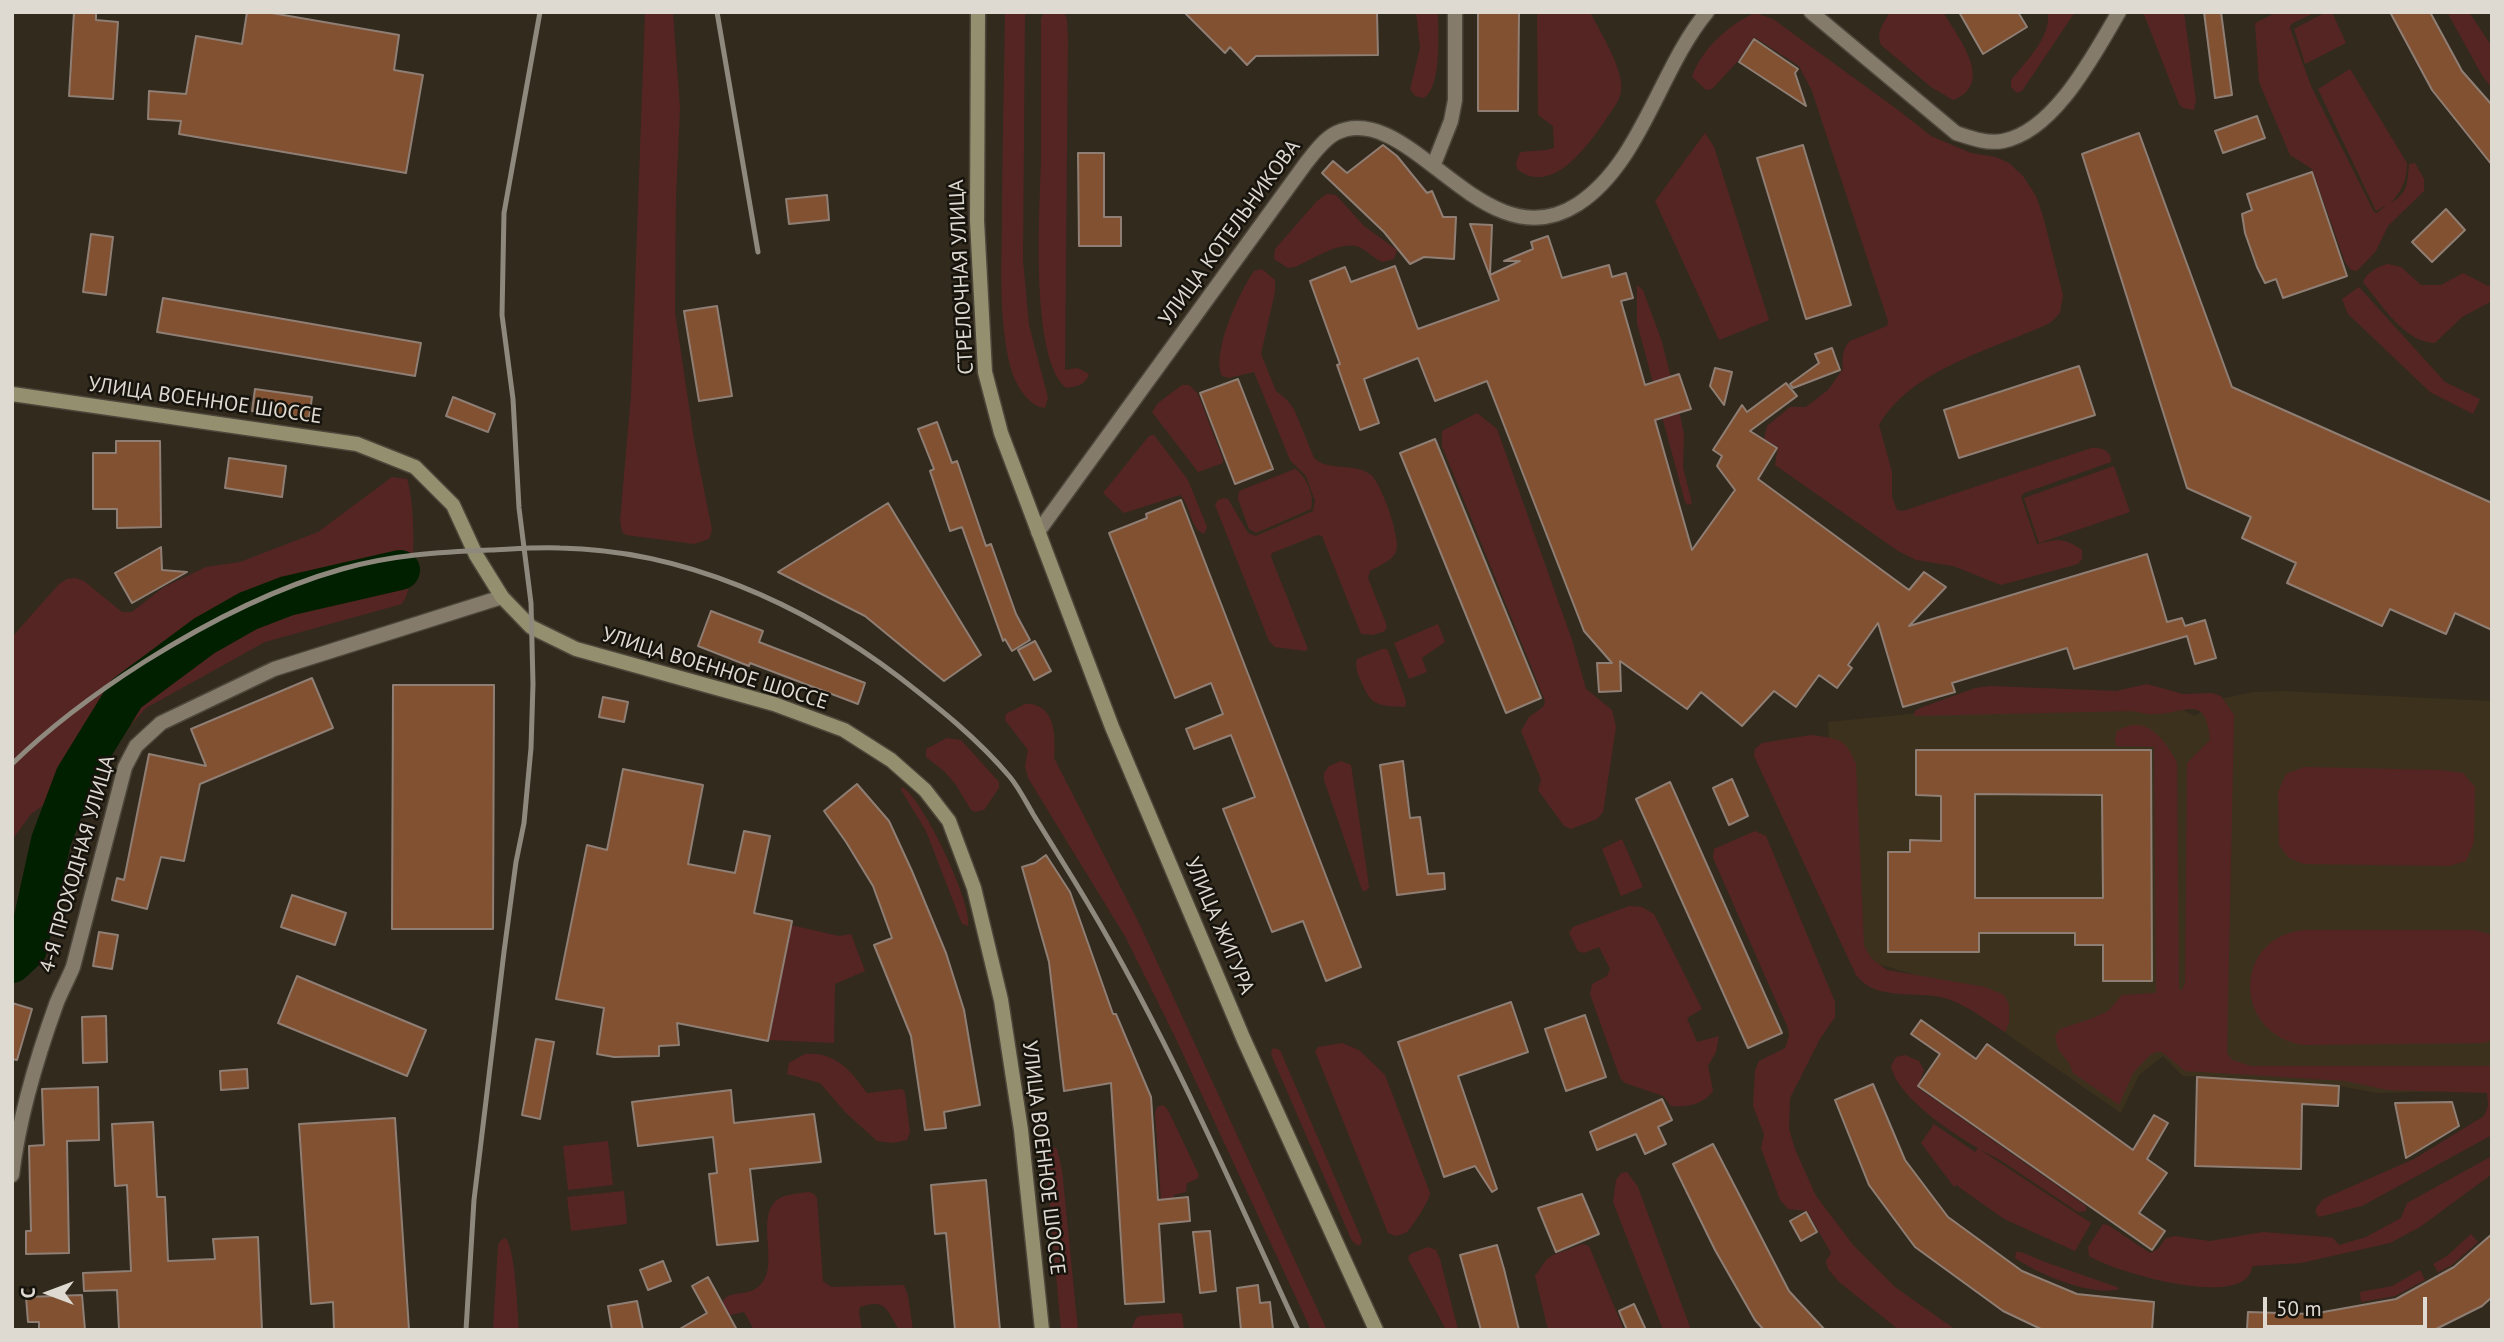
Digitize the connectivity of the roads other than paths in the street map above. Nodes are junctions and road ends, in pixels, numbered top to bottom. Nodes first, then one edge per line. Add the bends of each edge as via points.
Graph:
1 (978, 12) edge
2 (1455, 12) edge
3 (1707, 12) edge
4 (1811, 12) edge
5 (2119, 12) edge
6 (1434, 164) junction
7 (12, 394) edge
8 (1038, 532) junction
9 (502, 597) junction
10 (12, 1175) edge
11 (1042, 1330) edge
12 (1376, 1330) edge

1 - 8 main road, СТРЕЛОЧНАЯ УЛИЦА via 977,221 985,372 1001,433
2 - 6 street via 1455,100
3 - 6 street, УЛИЦА КОТЕЛЬНИКОВА via 1612,174 1575,206 1532,218 1507,213 1468,194
4 - 5 street via 1956,133 1977,141 2002,141 2033,128 2062,98
6 - 8 street, УЛИЦА КОТЕЛЬНИКОВА via 1384,134 1356,129 1335,134 1318,149
7 - 9 main road, УЛИЦА ВОЕННОЕ ШОССЕ via 357,443 404,460 453,505
8 - 12 main road, УЛИЦА ЖИГУРА via 1107,715 1212,965
9 - 10 street, 4-Я ПРОХОДНАЯ УЛИЦА via 274,669 161,723 136,746 125,767 73,967 36,1068 16,1138
9 - 11 main road, УЛИЦА ВОЕННОЕ ШОССЕ via 531,627 576,649 774,705 844,730 891,760 925,790 949,821 974,888 1001,1000 1021,1130

